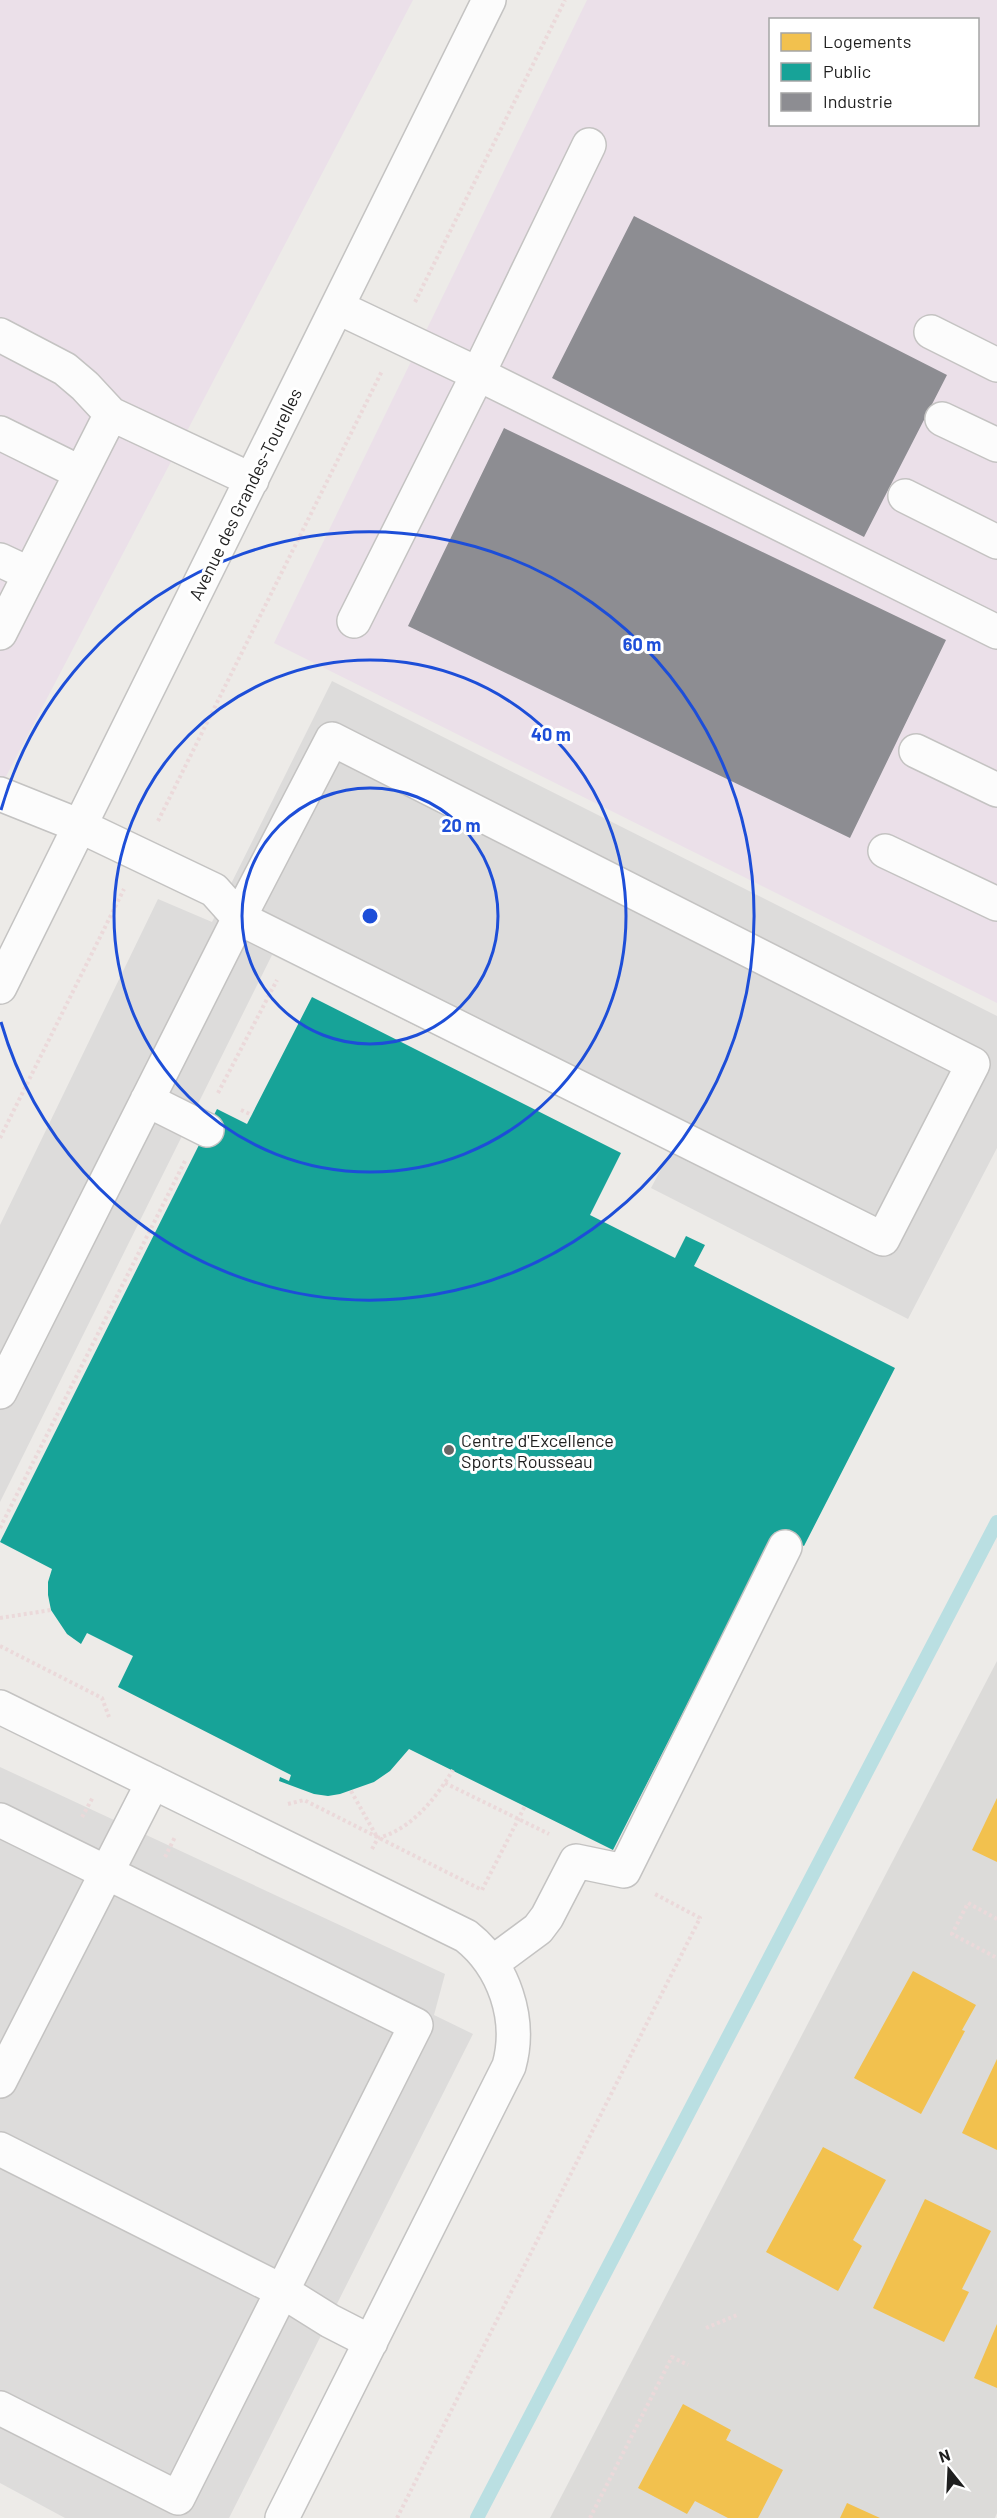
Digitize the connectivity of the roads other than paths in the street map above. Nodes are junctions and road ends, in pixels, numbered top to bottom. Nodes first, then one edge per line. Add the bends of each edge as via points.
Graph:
1 (489, 0) edge
2 (589, 145) dead end
3 (337, 307) junction
4 (931, 332) dead end
5 (0, 335) edge
6 (997, 366) edge
7 (478, 374) junction
8 (111, 414) junction
9 (942, 418) dead end
10 (0, 433) edge
11 (997, 444) edge
12 (81, 473) junction
13 (252, 480) junction
14 (905, 496) dead end
15 (997, 542) edge
16 (0, 560) edge
17 (30, 574) junction
18 (354, 621) dead end
19 (997, 632) edge
20 (0, 633) edge
21 (916, 751) dead end
22 (997, 790) edge
23 (0, 794) edge
24 (80, 826) junction
25 (885, 851) dead end
26 (997, 904) edge
27 (238, 918) junction
28 (0, 987) edge
29 (147, 1100) junction
30 (207, 1130) dead end
31 (0, 1392) edge
32 (785, 1547) dead end
33 (0, 1707) edge
34 (153, 1782) junction
35 (0, 1820) edge
36 (106, 1873) junction
37 (492, 1963) junction
38 (0, 2081) edge
39 (0, 2149) edge
40 (282, 2291) junction
41 (371, 2342) junction
42 (0, 2408) edge
43 (282, 2518) edge

1 - 3 street, Avenue des Grandes-Tourelles
2 - 7 street
3 - 7 street
3 - 13 street, Avenue des Grandes-Tourelles
4 - 6 street
5 - 8 street via 65,369
7 - 18 street
7 - 19 street
8 - 12 street
8 - 13 street
9 - 11 street
10 - 12 street
12 - 17 street
13 - 24 street, Avenue des Grandes-Tourelles
14 - 15 street
16 - 17 street
17 - 20 street
21 - 22 street
23 - 24 street
24 - 27 street via 214,890
24 - 28 street, Avenue des Grandes-Tourelles
25 - 26 street
27 - 27 street via 883,1239 973,1064 332,739
27 - 29 street
29 - 30 street
29 - 31 street
32 - 37 street via 624,1871 576,1861 538,1929
33 - 34 street
34 - 36 street
34 - 37 street via 459,1932
35 - 36 street
36 - 38 street
36 - 40 street via 416,2025
37 - 41 street via 513,2020 515,2036 509,2066
39 - 40 street
40 - 41 street
40 - 42 street via 178,2498
41 - 43 street

